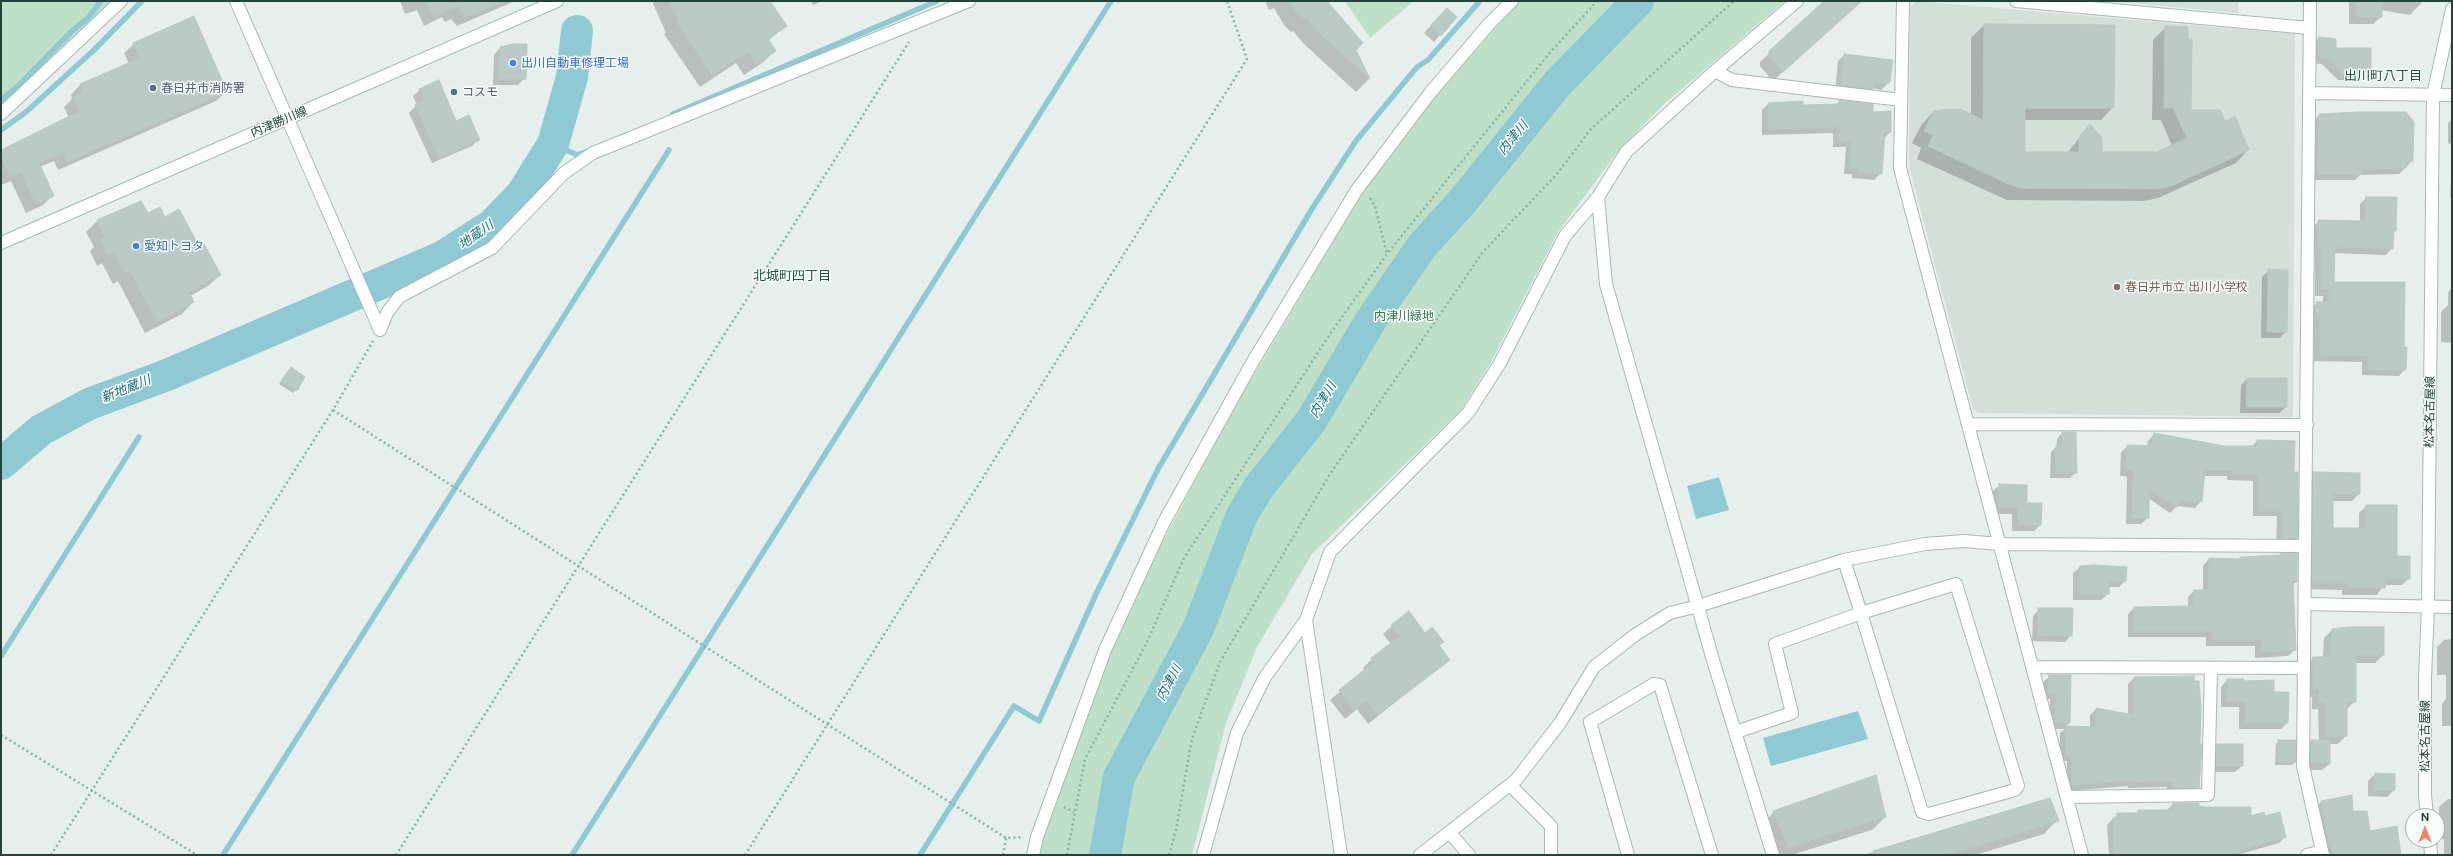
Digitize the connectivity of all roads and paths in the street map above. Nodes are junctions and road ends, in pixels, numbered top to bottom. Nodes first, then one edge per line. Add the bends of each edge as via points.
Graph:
1 (121, 1) edge
2 (236, 1) edge
3 (557, 1) edge
4 (969, 1) edge
5 (1227, 1) edge
6 (1512, 1) edge
7 (1597, 1) edge
8 (1734, 1) edge
9 (1797, 1) edge
10 (1903, 1) edge
11 (2016, 1) edge
12 (2310, 1) edge
13 (2032, 2) edge
14 (2452, 9) edge
15 (922, 21) junction
16 (2309, 28) junction
17 (1715, 71) junction
18 (2309, 93) junction
19 (2433, 95) junction
20 (2452, 95) edge
21 (1901, 100) junction
22 (1, 114) edge
23 (287, 119) junction
24 (1598, 197) junction
25 (1370, 198) dead end
26 (1, 243) edge
27 (1387, 254) junction
28 (380, 330) junction
29 (334, 410) junction
30 (1968, 424) junction
31 (2306, 424) junction
32 (2000, 544) junction
33 (2305, 546) junction
34 (1844, 560) junction
35 (580, 565) junction
36 (2305, 604) junction
37 (1698, 606) junction
38 (2428, 607) junction
39 (2452, 607) edge
40 (1861, 613) junction
41 (1306, 620) junction
42 (2032, 667) junction
43 (2304, 668) junction
44 (2211, 669) junction
45 (827, 724) junction
46 (1736, 732) junction
47 (1, 735) edge
48 (1510, 785) junction
49 (91, 790) junction
50 (2067, 798) junction
51 (1060, 806) dead end
52 (2426, 808) edge
53 (1074, 812) junction
54 (1449, 832) junction
55 (1037, 837) junction
56 (1006, 838) junction
57 (2323, 853) edge
58 (50, 855) edge
59 (197, 855) edge
60 (396, 855) edge
61 (745, 855) edge
62 (1002, 855) edge
63 (1033, 855) edge
64 (1067, 855) edge
65 (1169, 855) edge
66 (1203, 855) edge
67 (1341, 855) edge
68 (1420, 855) edge
69 (1469, 855) edge
70 (1551, 855) edge
71 (1628, 855) edge
72 (1712, 855) edge
73 (1773, 855) edge
74 (2082, 855) edge
75 (2307, 855) edge

1 - 22 street
2 - 23 street
3 - 23 street, 内津勝川線
4 - 15 street
5 - 45 path via 1247,59
6 - 55 street via 1430,93 1356,191 1252,363 1164,522 1108,643
7 - 27 path via 1548,55
8 - 65 path via 1591,129 1556,174 1483,252 1330,474 1220,662 1192,739 1176,830
9 - 17 street
10 - 21 street
11 - 13 street
12 - 16 street
13 - 16 street
14 - 19 street, 松本名古屋線
15 - 28 street via 593,153 564,173 492,248 399,297 386,313
15 - 35 path
16 - 18 street
17 - 21 street via 1732,80
17 - 24 street via 1626,152
18 - 19 street
18 - 31 street
19 - 20 street
19 - 38 street, 松本名古屋線
21 - 30 street via 1900,168
23 - 26 street, 内津勝川線
23 - 28 street
24 - 37 street via 1606,284
24 - 41 street via 1565,236 1500,363 1468,413 1330,552
25 - 27 path via 1375,206
27 - 53 path via 1330,334 1184,558 1147,642 1085,759
28 - 29 path
29 - 35 path
29 - 49 path
30 - 31 street
30 - 32 street
31 - 33 street
32 - 33 street
32 - 34 street via 1964,541 1925,544
32 - 42 street
33 - 36 street
34 - 37 street
34 - 40 street
35 - 45 path
35 - 60 path
36 - 38 street
36 - 43 street
37 - 46 street
37 - 48 street via 1670,613 1635,634 1594,667 1560,723
38 - 39 street
38 - 52 street, 松本名古屋線 via 2425,678
40 - 40 street via 1922,812 1929,814 2015,790 2018,786 1956,584
40 - 46 street via 1775,644 1792,713
41 - 66 street via 1265,677 1237,733
41 - 67 street
42 - 44 street
42 - 50 street
43 - 44 street
43 - 57 street via 2303,766
44 - 50 street via 2208,795
45 - 56 path
45 - 61 path
46 - 73 street
47 - 49 path
48 - 54 street
48 - 70 street via 1551,826
49 - 58 path
49 - 59 path
50 - 74 street
51 - 53 path
53 - 64 path
54 - 68 street
54 - 69 street
55 - 56 path
55 - 63 street
56 - 62 path
57 - 75 street
71 - 72 street via 1590,722 1654,684 1660,685

